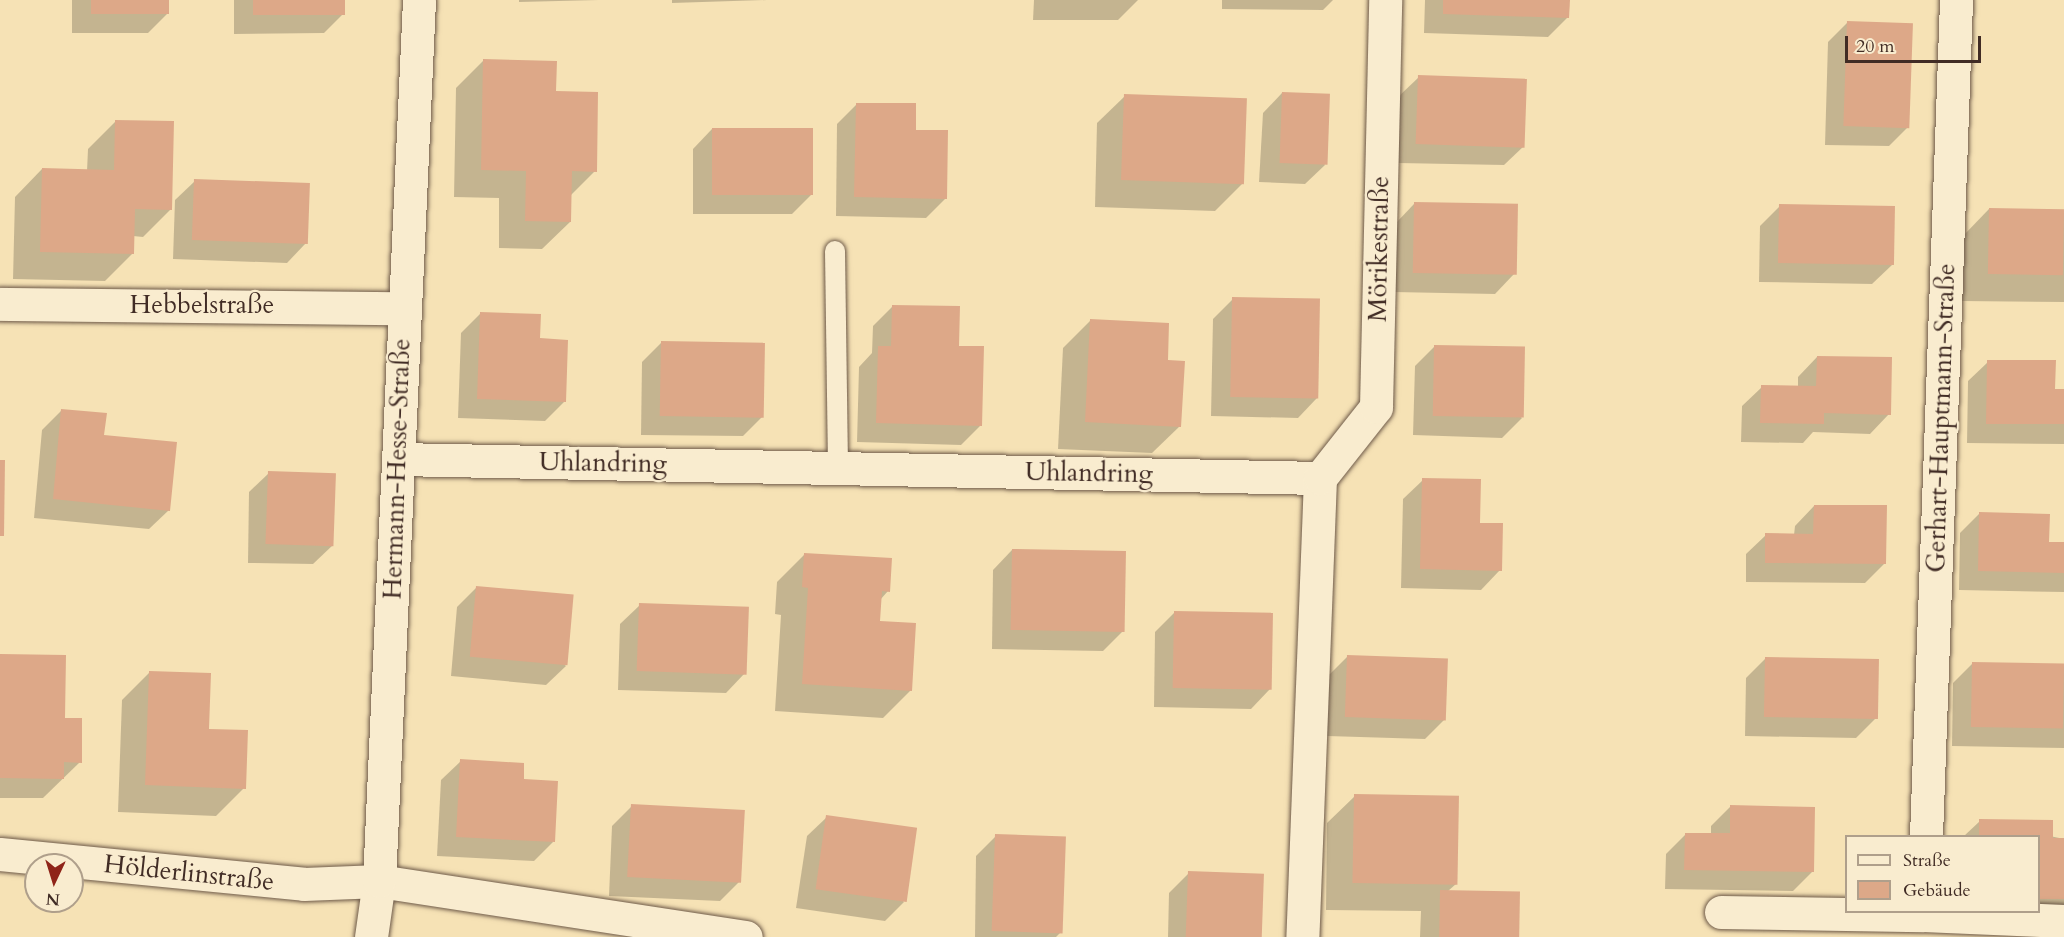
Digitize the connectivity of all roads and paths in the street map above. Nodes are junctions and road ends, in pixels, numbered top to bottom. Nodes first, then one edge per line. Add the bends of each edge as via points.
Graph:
1 (419, 0) edge
2 (1385, 0) edge
3 (1956, 0) edge
4 (835, 251) dead end
5 (0, 304) edge
6 (403, 308) junction
7 (398, 459) junction
8 (838, 468) junction
9 (1320, 478) junction
10 (1926, 835) edge
11 (0, 854) edge
12 (379, 881) junction
13 (1721, 912) dead end
14 (1845, 913) edge
15 (1923, 913) edge
16 (2064, 921) edge
17 (371, 937) edge
18 (746, 937) edge
19 (1302, 937) edge

1 - 6 street, Hermann-Hesse-Straße
2 - 9 street, Mörikestraße via 1376,407
3 - 10 street, Gerhart-Hauptmann-Straße
4 - 8 lane
5 - 6 street, Hebbelstraße
6 - 7 street, Hermann-Hesse-Straße
7 - 8 street, Uhlandring
7 - 12 street, Hermann-Hesse-Straße
8 - 9 street, Uhlandring
9 - 19 street
11 - 12 street, Hölderlinstraße via 304,884
12 - 17 street, Hermann-Hesse-Straße
12 - 18 street
13 - 14 street
15 - 16 street

